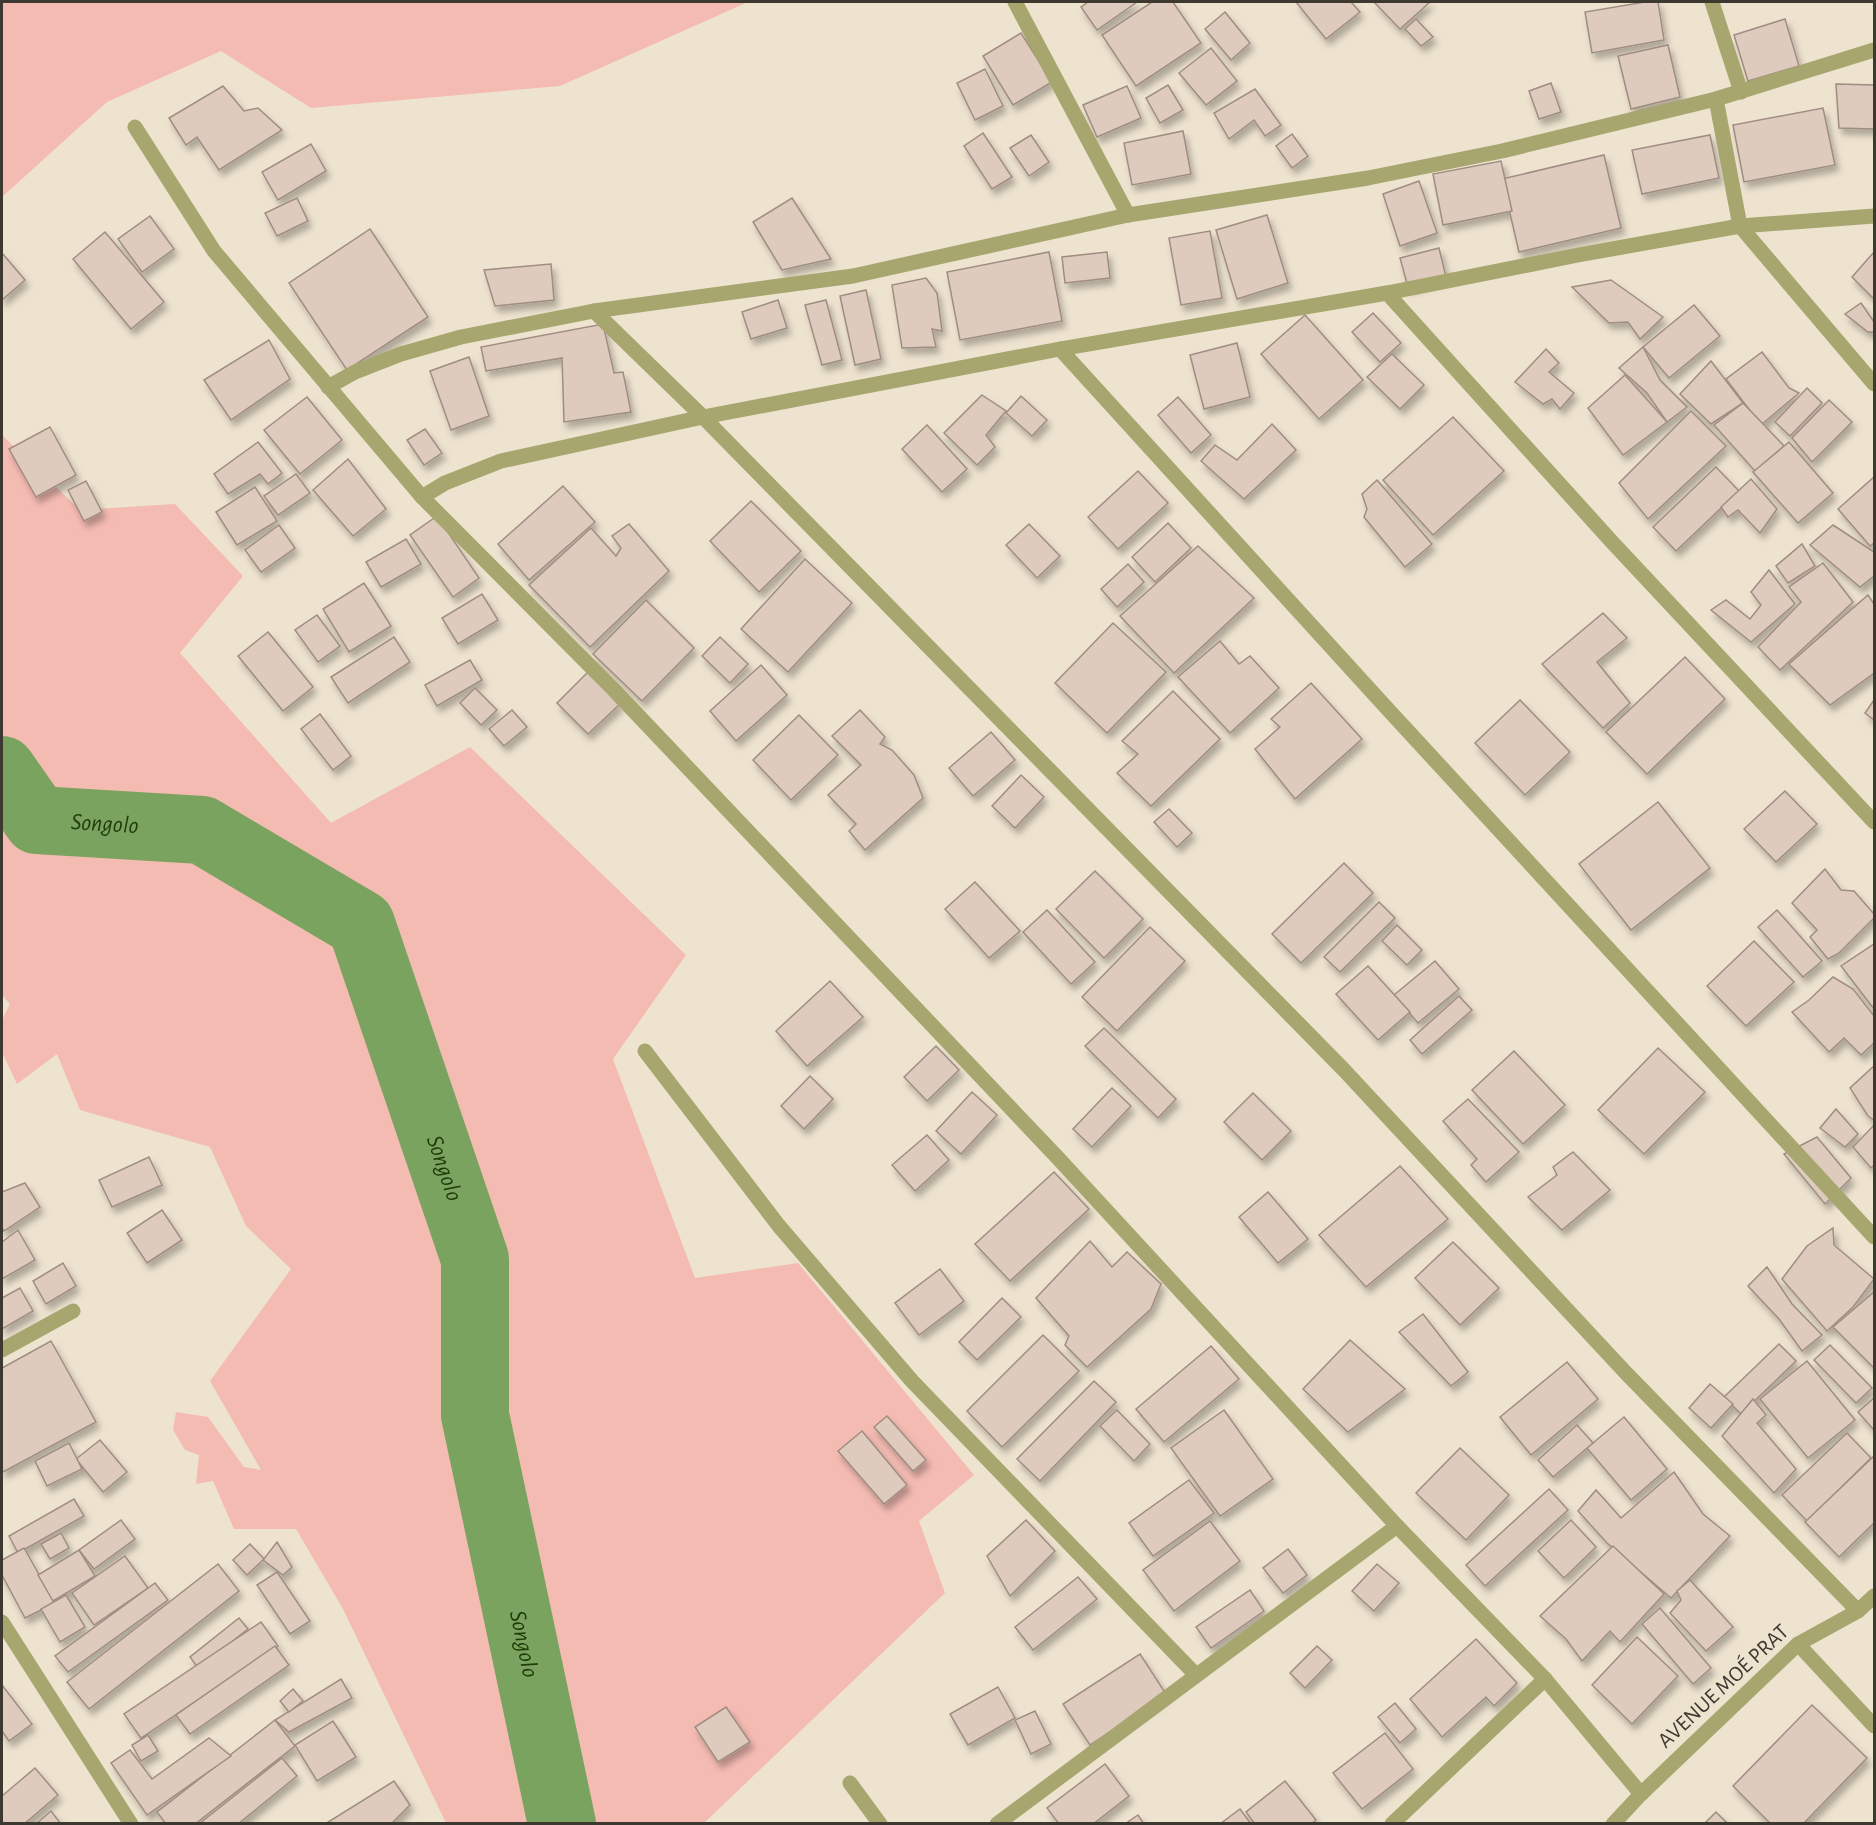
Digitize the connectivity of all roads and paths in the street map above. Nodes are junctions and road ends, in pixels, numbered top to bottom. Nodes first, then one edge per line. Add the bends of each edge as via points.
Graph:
1 (1015, 2) edge
2 (1712, 2) edge
3 (1875, 50) edge
4 (1741, 92) junction
5 (1716, 99) junction
6 (135, 127) dead end
7 (1128, 215) junction
8 (1875, 216) edge
9 (1740, 226) junction
10 (1387, 293) junction
11 (594, 311) junction
12 (1060, 349) junction
13 (1875, 384) edge
14 (328, 387) junction
15 (704, 417) junction
16 (422, 497) junction
17 (1875, 822) edge
18 (645, 1051) dead end
19 (1875, 1237) edge
20 (73, 1311) dead end
21 (2, 1350) edge
22 (1397, 1526) junction
23 (1875, 1596) edge
24 (1858, 1611) junction
25 (2, 1622) edge
26 (1798, 1644) junction
27 (1196, 1675) junction
28 (1545, 1679) junction
29 (1875, 1726) edge
30 (850, 1783) dead end
31 (1641, 1794) junction
32 (131, 1824) edge
33 (880, 1824) edge
34 (997, 1824) edge
35 (1392, 1824) edge
36 (1613, 1824) edge

1 - 7 street
2 - 4 street
3 - 4 street
4 - 5 street
5 - 7 street via 1502,151 1368,178
5 - 9 street
6 - 14 street via 214,251
7 - 11 street via 853,276
8 - 9 street
9 - 10 street
9 - 13 street
10 - 12 street
10 - 17 street via 1612,542
11 - 14 street via 461,337 401,354
11 - 15 street
12 - 15 street
12 - 19 street
14 - 16 street
15 - 16 street via 501,461 445,483
15 - 24 street via 1344,1070 1626,1372
16 - 22 street via 606,681 1057,1157
18 - 27 street via 779,1226 912,1381
20 - 21 street
22 - 27 street
22 - 28 street
23 - 24 street, AVENUE MOÉ PRAT
24 - 26 street, AVENUE MOÉ PRAT
25 - 32 street
26 - 29 street
26 - 31 street, AVENUE MOÉ PRAT
27 - 34 street
28 - 31 street
28 - 35 street
30 - 33 street
31 - 36 street, AVENUE MOÉ PRAT

